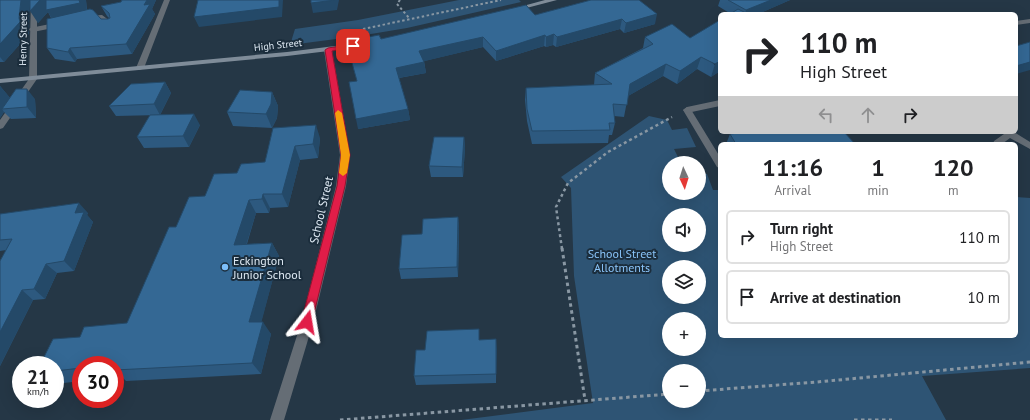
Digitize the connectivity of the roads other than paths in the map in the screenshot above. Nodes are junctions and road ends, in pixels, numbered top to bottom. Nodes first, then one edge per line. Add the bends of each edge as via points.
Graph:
1 (34, 0) edge
2 (167, 0) edge
3 (554, 0) edge
4 (509, 11) edge
5 (1030, 21) edge
6 (1018, 23) edge
7 (111, 26) edge
8 (33, 30) junction
9 (370, 43) edge
10 (328, 50) junction
11 (140, 68) junction
12 (33, 79) junction
13 (0, 81) edge
14 (718, 103) edge
15 (0, 126) edge
16 (1007, 134) edge
17 (1010, 134) edge
18 (998, 142) edge
19 (1030, 146) edge
20 (718, 162) edge
21 (277, 420) edge

1 - 8 street, Henry Street
2 - 11 street
3 - 4 main road
5 - 6 street
7 - 8 street via 102,17 96,16
8 - 12 street, Henry Street
9 - 10 main road, High Street
10 - 11 main road, High Street
10 - 21 street, School Street via 345,155 341,186 307,322
11 - 12 main road, High Street
12 - 13 main road, High Street
12 - 15 street
14 - 20 street via 687,110
16 - 18 street
17 - 19 street

